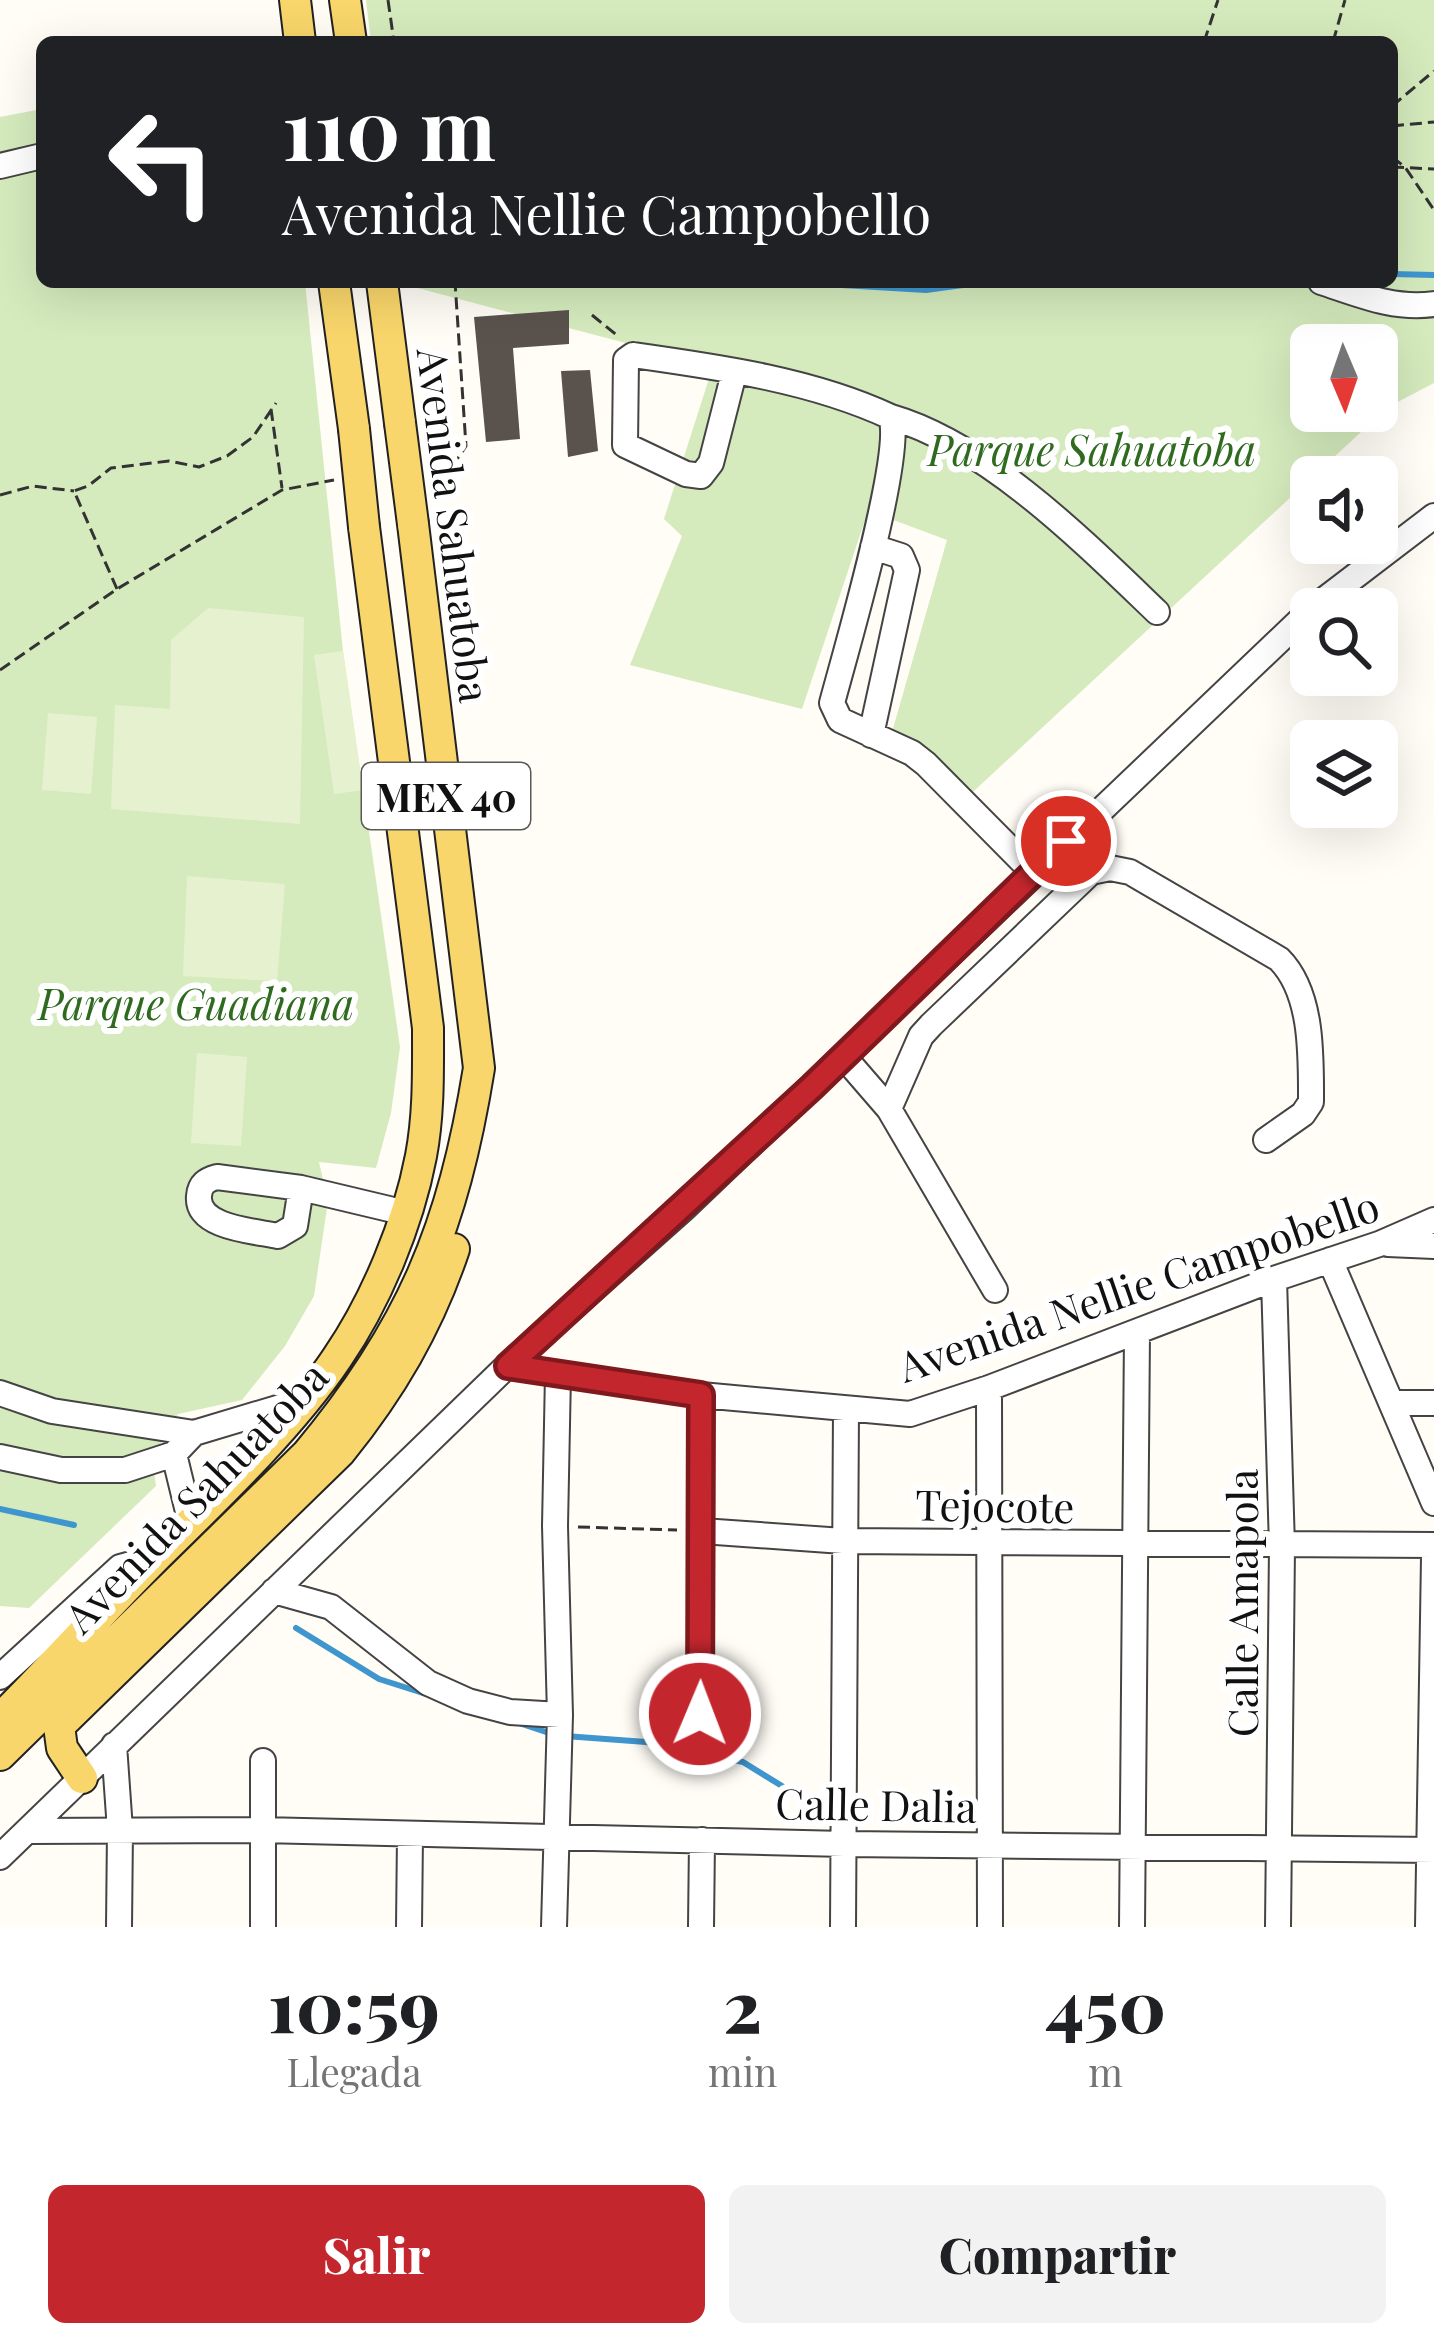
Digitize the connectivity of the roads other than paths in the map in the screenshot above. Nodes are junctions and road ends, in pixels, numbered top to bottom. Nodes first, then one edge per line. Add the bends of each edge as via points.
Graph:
1 (295, 0) edge
2 (345, 0) edge
3 (299, 36) edge
4 (350, 36) edge
5 (36, 157) edge
6 (0, 166) edge
7 (335, 288) edge
8 (383, 288) edge
9 (1338, 288) edge
10 (1434, 304) edge
11 (734, 373) junction
12 (891, 417) junction
13 (1434, 516) edge
14 (873, 547) junction
15 (1341, 588) edge
16 (1157, 612) dead end
17 (1290, 631) edge
18 (872, 735) junction
19 (1033, 872) junction
20 (844, 1057) junction
21 (478, 1068) junction
22 (889, 1109) junction
23 (1266, 1140) dead end
24 (301, 1188) dead end
25 (406, 1213) junction
26 (1434, 1220) edge
27 (1379, 1244) junction
28 (1434, 1246) edge
29 (1330, 1260) junction
30 (1274, 1279) junction
31 (995, 1290) dead end
32 (1137, 1333) junction
33 (508, 1366) junction
34 (558, 1374) junction
35 (989, 1388) junction
36 (0, 1393) edge
37 (701, 1395) junction
38 (304, 1400) junction
39 (1392, 1403) junction
40 (1434, 1403) edge
41 (846, 1409) junction
42 (194, 1433) junction
43 (174, 1454) junction
44 (0, 1457) edge
45 (1434, 1503) edge
46 (191, 1524) junction
47 (703, 1531) junction
48 (843, 1541) junction
49 (992, 1544) junction
50 (1434, 1545) edge
51 (1137, 1546) junction
52 (1282, 1547) junction
53 (1434, 1556) edge
54 (156, 1558) junction
55 (274, 1591) junction
56 (0, 1677) edge
57 (700, 1714) dead end
58 (560, 1715) junction
59 (0, 1719) edge
60 (115, 1745) junction
61 (0, 1756) edge
62 (263, 1761) dead end
63 (82, 1778) junction
64 (262, 1830) junction
65 (28, 1831) junction
66 (120, 1831) junction
67 (410, 1834) junction
68 (555, 1839) junction
69 (702, 1840) junction
70 (844, 1844) junction
71 (993, 1845) junction
72 (1134, 1848) junction
73 (1280, 1848) junction
74 (1432, 1850) edge
75 (0, 1857) edge
76 (118, 1927) edge
77 (262, 1927) edge
78 (410, 1927) edge
79 (554, 1927) edge
80 (701, 1927) edge
81 (843, 1927) edge
82 (990, 1927) edge
83 (1132, 1927) edge
84 (1278, 1927) edge
85 (1428, 1927) edge

1 - 3 main road
2 - 4 main road
5 - 6 street
7 - 25 main road, Avenida Sahuatoba / MEX 40, bridge via 428,1028 421,1156
8 - 21 main road, Avenida Sahuatoba / MEX 40, bridge
9 - 10 street via 1379,302
11 - 11 street via 629,357 625,445 700,476 711,464
11 - 12 street
12 - 14 street
12 - 16 street via 999,476
13 - 15 street
14 - 18 street via 901,556 907,570
14 - 18 street via 832,703 840,720
17 - 19 street
18 - 19 street via 926,764
19 - 20 street
20 - 22 street
20 - 33 street
21 - 61 main road, Avenida Sahuatoba / MEX 40 via 465,1150 428,1267 365,1382 307,1454
21 - 63 main road via 488,1113 482,1152 438,1297 408,1357 340,1452 59,1726 62,1748
22 - 23 street via 931,1025 1090,872 1110,868 1279,959 1296,977 1311,1102
22 - 31 street
24 - 25 street
25 - 38 main road, Avenida Sahuatoba / MEX 40 via 338,1357
26 - 27 street, Avenida Nellie Campobello
27 - 28 street
27 - 29 street, Avenida Nellie Campobello
29 - 30 street, Avenida Nellie Campobello
29 - 39 street
30 - 32 street, Avenida Nellie Campobello
30 - 52 street, Calle Amapola
32 - 35 street, Avenida Nellie Campobello
32 - 51 street
33 - 34 street, Avenida Nellie Campobello
33 - 55 street
34 - 37 street, Avenida Nellie Campobello
34 - 58 street
35 - 41 street, Avenida Nellie Campobello via 910,1414
35 - 49 street
36 - 42 street via 52,1411
37 - 41 street, Avenida Nellie Campobello
37 - 47 street
38 - 42 street
38 - 46 main road, Avenida Sahuatoba / MEX 40
39 - 40 street
39 - 45 street
41 - 48 street
42 - 43 street
43 - 44 street via 124,1470 61,1470
43 - 46 street
46 - 54 main road, Avenida Sahuatoba / MEX 40
47 - 48 street, Tejocote
47 - 57 street
48 - 49 street, Tejocote
48 - 70 street
49 - 51 street, Tejocote
49 - 71 street
50 - 52 street, Tejocote
51 - 52 street, Tejocote
51 - 72 street
52 - 73 street, Calle Amapola
53 - 74 street
54 - 56 street via 120,1567
54 - 59 main road, Avenida Sahuatoba / MEX 40
55 - 58 street via 331,1607 428,1683 468,1702
55 - 60 street
58 - 68 street
60 - 63 street
60 - 66 street
62 - 64 street
63 - 65 street
64 - 66 street, Calle Dalia
64 - 67 street, Calle Dalia
64 - 77 street
65 - 66 street, Calle Dalia
65 - 75 street
66 - 76 street
67 - 68 street, Calle Dalia
67 - 78 street
68 - 69 street, Calle Dalia
68 - 79 street
69 - 70 street, Calle Dalia
69 - 80 street
70 - 71 street, Calle Dalia
70 - 81 street
71 - 72 street, Calle Dalia
71 - 82 street
72 - 73 street, Calle Dalia
72 - 83 street
73 - 74 street, Calle Dalia
73 - 84 street, Calle Amapola
74 - 85 street

